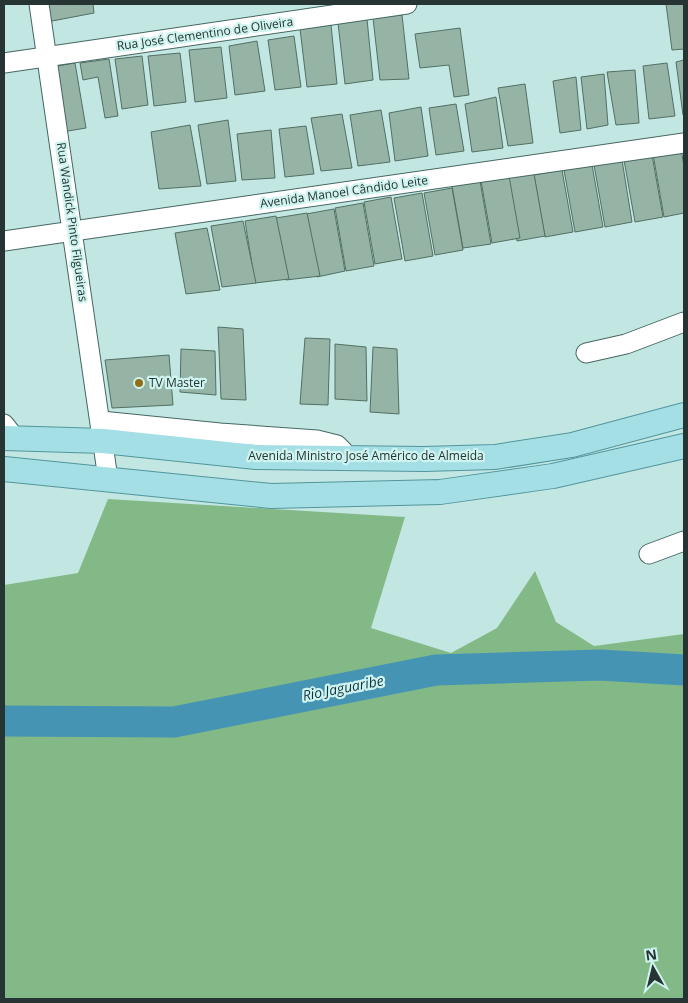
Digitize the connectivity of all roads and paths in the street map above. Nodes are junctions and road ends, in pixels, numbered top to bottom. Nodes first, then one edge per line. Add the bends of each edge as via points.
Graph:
1 (39, 4) edge
2 (407, 4) edge
3 (46, 57) junction
4 (4, 63) edge
5 (684, 144) edge
6 (74, 231) junction
7 (4, 241) edge
8 (684, 322) edge
9 (586, 353) dead end
10 (684, 415) edge
11 (102, 431) junction
12 (7, 433) edge
13 (232, 434) junction
14 (684, 446) edge
15 (256, 457) junction
16 (346, 458) junction
17 (4, 469) edge
18 (108, 479) junction
19 (270, 496) junction
20 (684, 541) edge
21 (649, 554) dead end

1 - 3 street, Rua Wandick Pinto Filgueiras
2 - 3 street, Rua José Clementino de Oliveira
3 - 4 street, Rua José Clementino de Oliveira
3 - 6 street, Rua Wandick Pinto Filgueiras
5 - 6 street, Avenida Manoel Cândido Leite
6 - 7 street, Avenida Manoel Cândido Leite
6 - 11 street, Rua Wandick Pinto Filgueiras
8 - 9 street via 626,344
10 - 16 main road, Avenida Ministro José Américo de Almeida via 572,445 495,457
11 - 12 main road, Avenida Ministro José Américo de Almeida
11 - 13 street
11 - 15 main road, Avenida Ministro José Américo de Almeida
11 - 18 street
13 - 15 street
13 - 16 street via 317,440 337,446
14 - 19 main road via 553,476 440,492
15 - 16 main road, Avenida Ministro José Américo de Almeida
16 - 19 main road via 320,488
17 - 18 main road
18 - 19 main road
20 - 21 street

